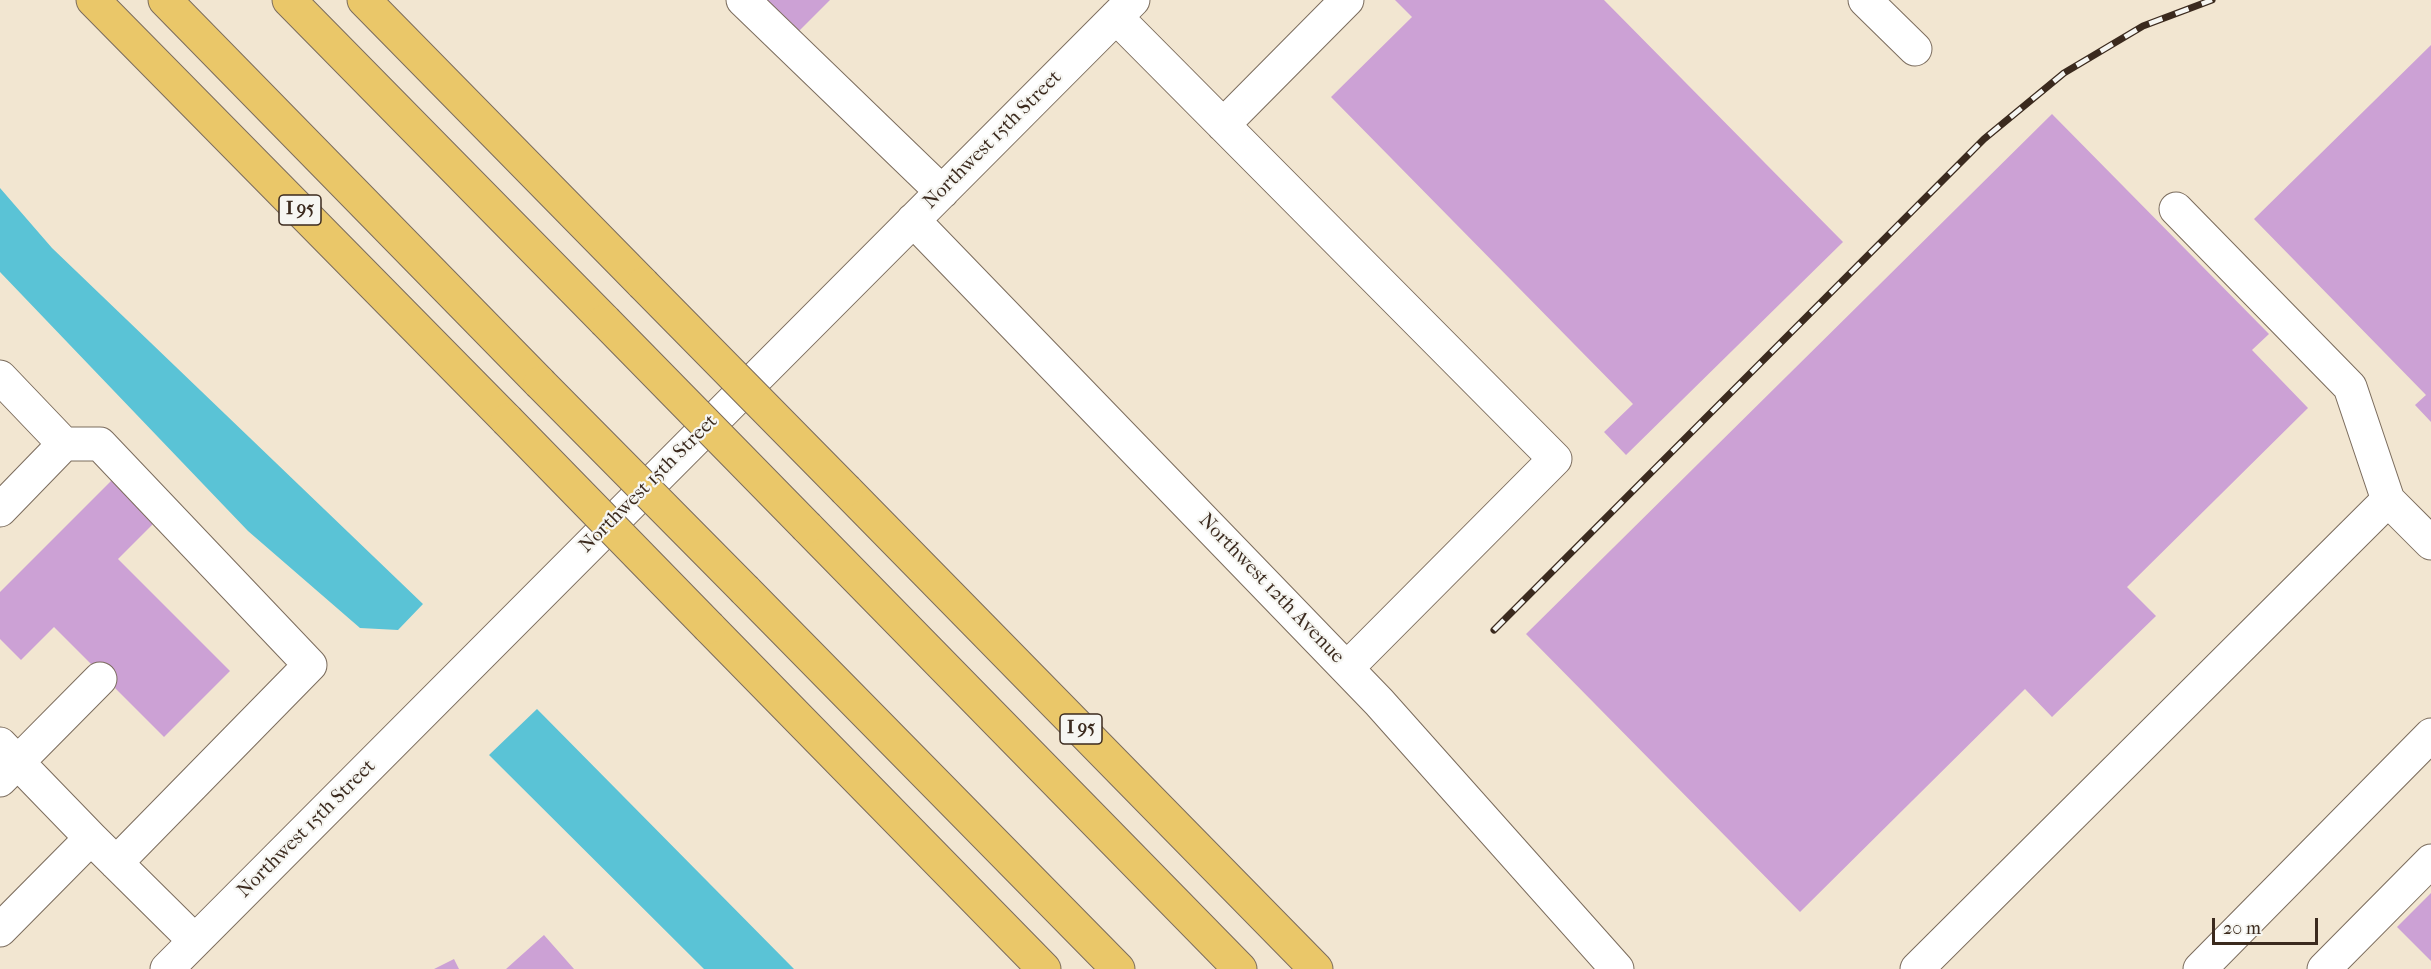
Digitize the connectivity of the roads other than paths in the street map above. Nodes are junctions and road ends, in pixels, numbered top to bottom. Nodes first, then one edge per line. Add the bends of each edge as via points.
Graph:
1 (93, 0) edge
2 (165, 0) edge
3 (289, 0) edge
4 (364, 0) edge
5 (743, 0) edge
6 (1347, 0) edge
7 (1865, 0) edge
8 (1124, 9) edge
9 (1915, 49) dead end
10 (1223, 125) junction
11 (942, 192) junction
12 (2176, 209) dead end
13 (913, 220) junction
14 (0, 377) edge
15 (64, 444) junction
16 (2388, 500) junction
17 (0, 510) edge
18 (2431, 543) edge
19 (1347, 668) junction
20 (100, 680) dead end
21 (2431, 735) edge
22 (6, 762) edge
23 (91, 838) junction
24 (2431, 861) edge
25 (116, 863) junction
26 (0, 930) edge
27 (195, 941) junction
28 (168, 969) edge
29 (1044, 969) edge
30 (1118, 969) edge
31 (1240, 969) edge
32 (1316, 969) edge
33 (1617, 969) edge
34 (1917, 969) edge
35 (2200, 969) edge
36 (2324, 969) edge

1 - 29 highway, I 95, bridge
2 - 30 highway, bridge
3 - 31 highway, bridge
4 - 32 highway, I 95, bridge
5 - 11 street
6 - 10 street
7 - 9 street
8 - 10 street
8 - 11 street, Northwest 15th Street
10 - 19 street via 1555,459
11 - 13 street, Northwest 15th Street
12 - 16 street via 2350,387
13 - 19 street, Northwest 12th Avenue
13 - 27 street, Northwest 15th Street
14 - 15 street
15 - 17 street
15 - 25 street via 100,444 310,665
16 - 18 street
16 - 34 street
19 - 33 street, Northwest 12th Avenue
20 - 22 street
21 - 35 street
22 - 23 street
23 - 25 street
23 - 26 street
24 - 36 street
25 - 27 street
27 - 28 street, Northwest 15th Street

